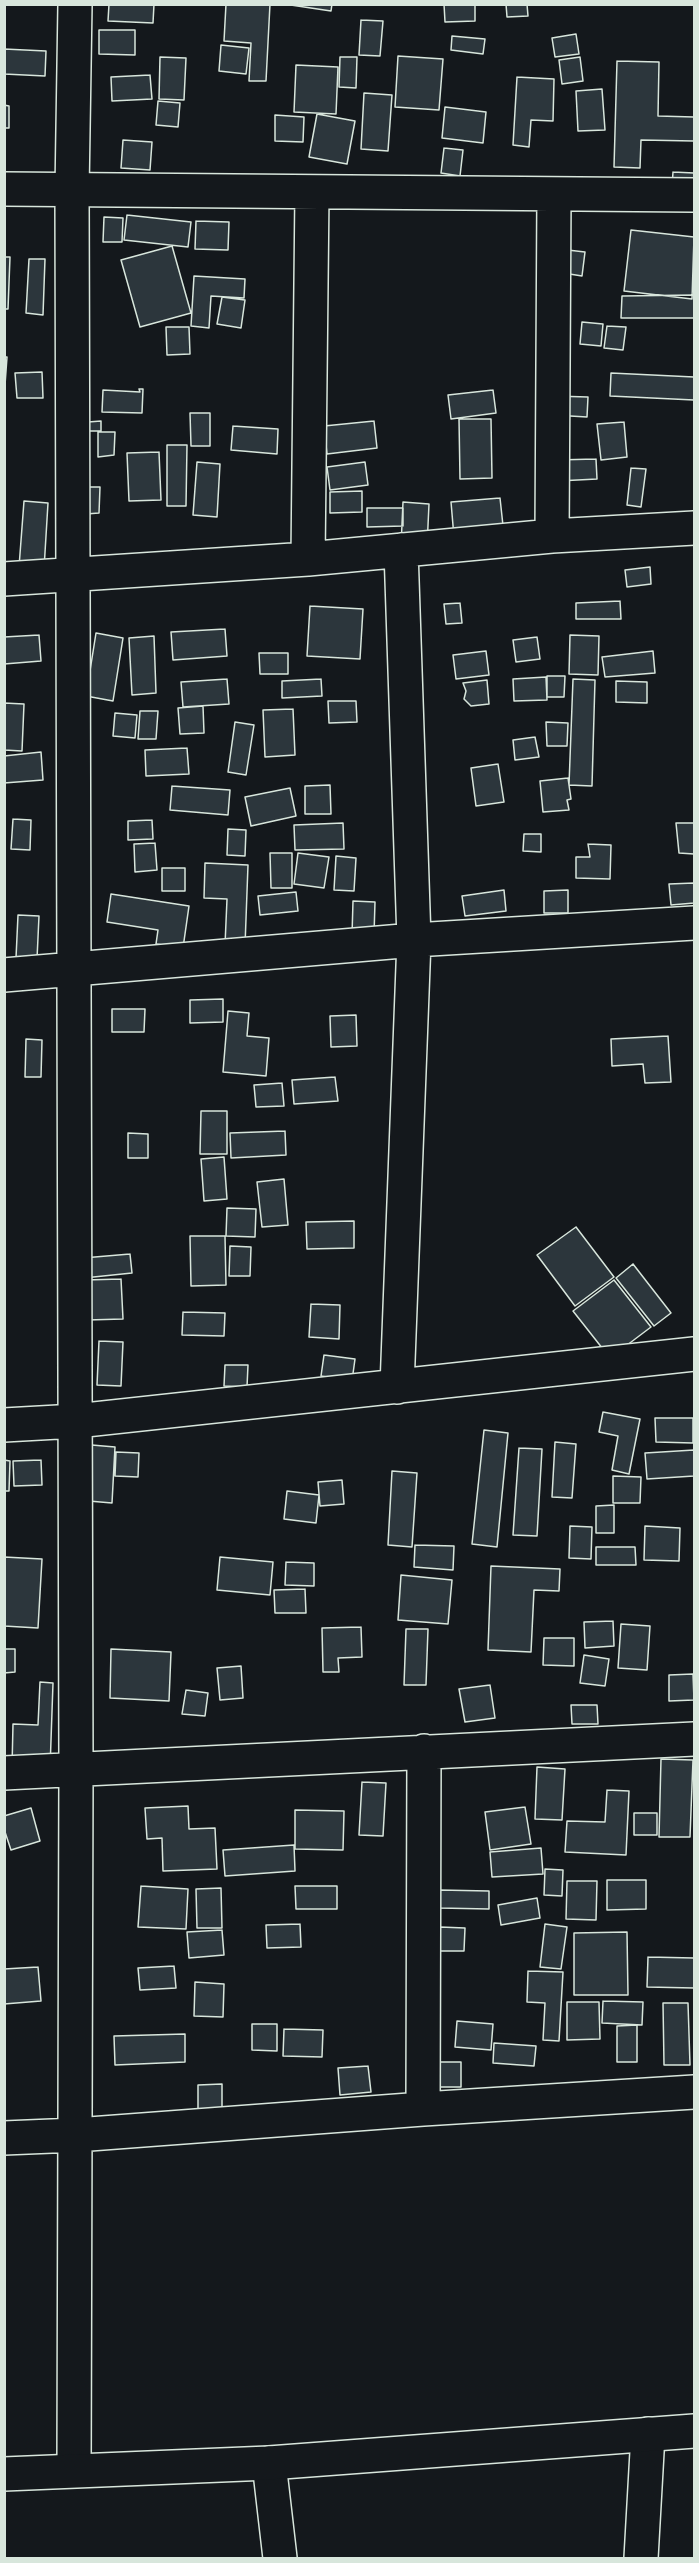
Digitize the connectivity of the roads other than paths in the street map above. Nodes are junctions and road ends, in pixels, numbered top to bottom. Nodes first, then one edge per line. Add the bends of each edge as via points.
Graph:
1 (75, 4) edge
2 (4, 189) edge
3 (72, 191) junction
4 (312, 192) junction
5 (554, 194) junction
6 (694, 195) edge
7 (694, 528) edge
8 (552, 536) junction
9 (401, 550) junction
10 (308, 559) junction
11 (74, 574) junction
12 (4, 579) edge
13 (694, 923) edge
14 (414, 940) junction
15 (74, 970) junction
16 (4, 975) edge
17 (694, 1354) edge
18 (397, 1387) junction
19 (76, 1421) junction
20 (4, 1425) edge
21 (694, 1739) edge
22 (424, 1751) junction
23 (76, 1770) junction
24 (4, 1773) edge
25 (694, 2092) edge
26 (423, 2109) junction
27 (76, 2135) junction
28 (4, 2138) edge
29 (694, 2431) edge
30 (648, 2434) junction
31 (269, 2463) junction
32 (74, 2470) junction
33 (4, 2474) edge
34 (280, 2559) edge
35 (641, 2559) edge

1 - 3 street
2 - 3 street
3 - 4 street
3 - 11 street
4 - 5 street
4 - 10 street
5 - 6 street
5 - 8 street
7 - 8 street
8 - 9 street
9 - 10 street
9 - 14 street
10 - 11 street
11 - 12 street
11 - 15 street
13 - 14 street
14 - 15 street
14 - 18 street
15 - 16 street
15 - 19 street
17 - 18 street
18 - 19 street
19 - 20 street
19 - 23 street
21 - 22 street
22 - 23 street
22 - 26 street
23 - 24 street
23 - 27 street
25 - 26 street
26 - 27 street
27 - 28 street
27 - 32 street
29 - 30 street
30 - 31 street
30 - 35 street
31 - 32 street
31 - 34 street
32 - 33 street

